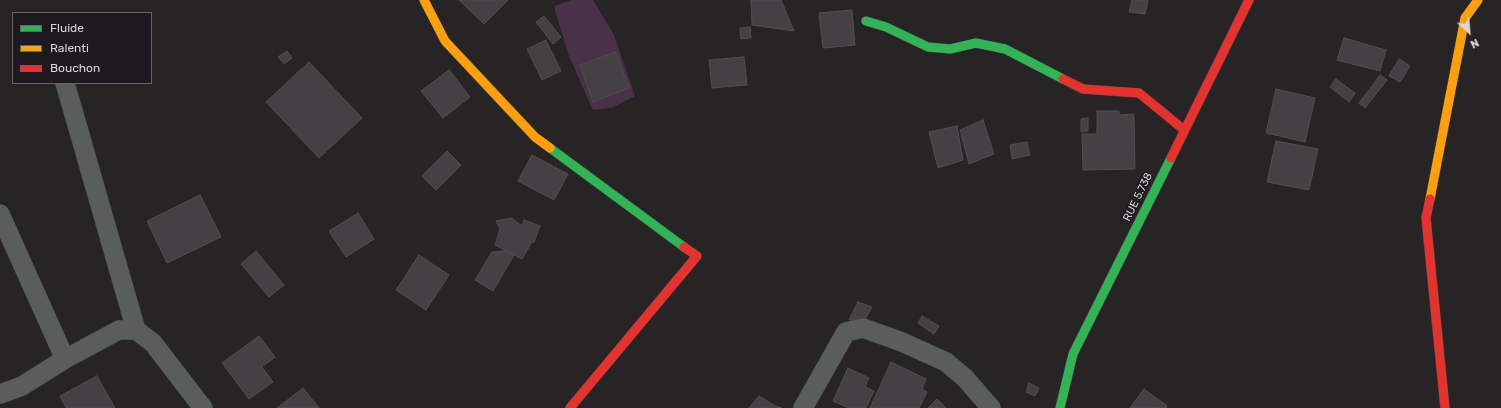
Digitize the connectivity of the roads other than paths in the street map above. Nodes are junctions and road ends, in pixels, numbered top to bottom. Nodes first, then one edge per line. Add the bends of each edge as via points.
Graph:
1 (424, 0) edge
2 (1247, 0) edge
3 (1478, 0) edge
4 (866, 22) dead end
5 (65, 84) edge
6 (1183, 129) junction
7 (0, 214) edge
8 (136, 330) junction
9 (65, 358) junction
10 (0, 394) edge
11 (202, 408) edge
12 (570, 408) edge
13 (803, 408) edge
14 (991, 408) edge
15 (1060, 408) edge
16 (1445, 408) edge

1 - 12 street via 445,41 535,137 697,256
2 - 6 street, RUE 5.738
3 - 16 street via 1465,18 1426,218
4 - 6 street via 886,27 928,47 950,49 976,43 1005,49 1083,89 1139,93
5 - 8 street
6 - 15 street, RUE 5.738 via 1073,354
7 - 9 street
8 - 9 street via 119,330
8 - 11 street via 153,343
9 - 10 street via 22,386
13 - 14 street via 846,332 863,328 946,362 965,378

